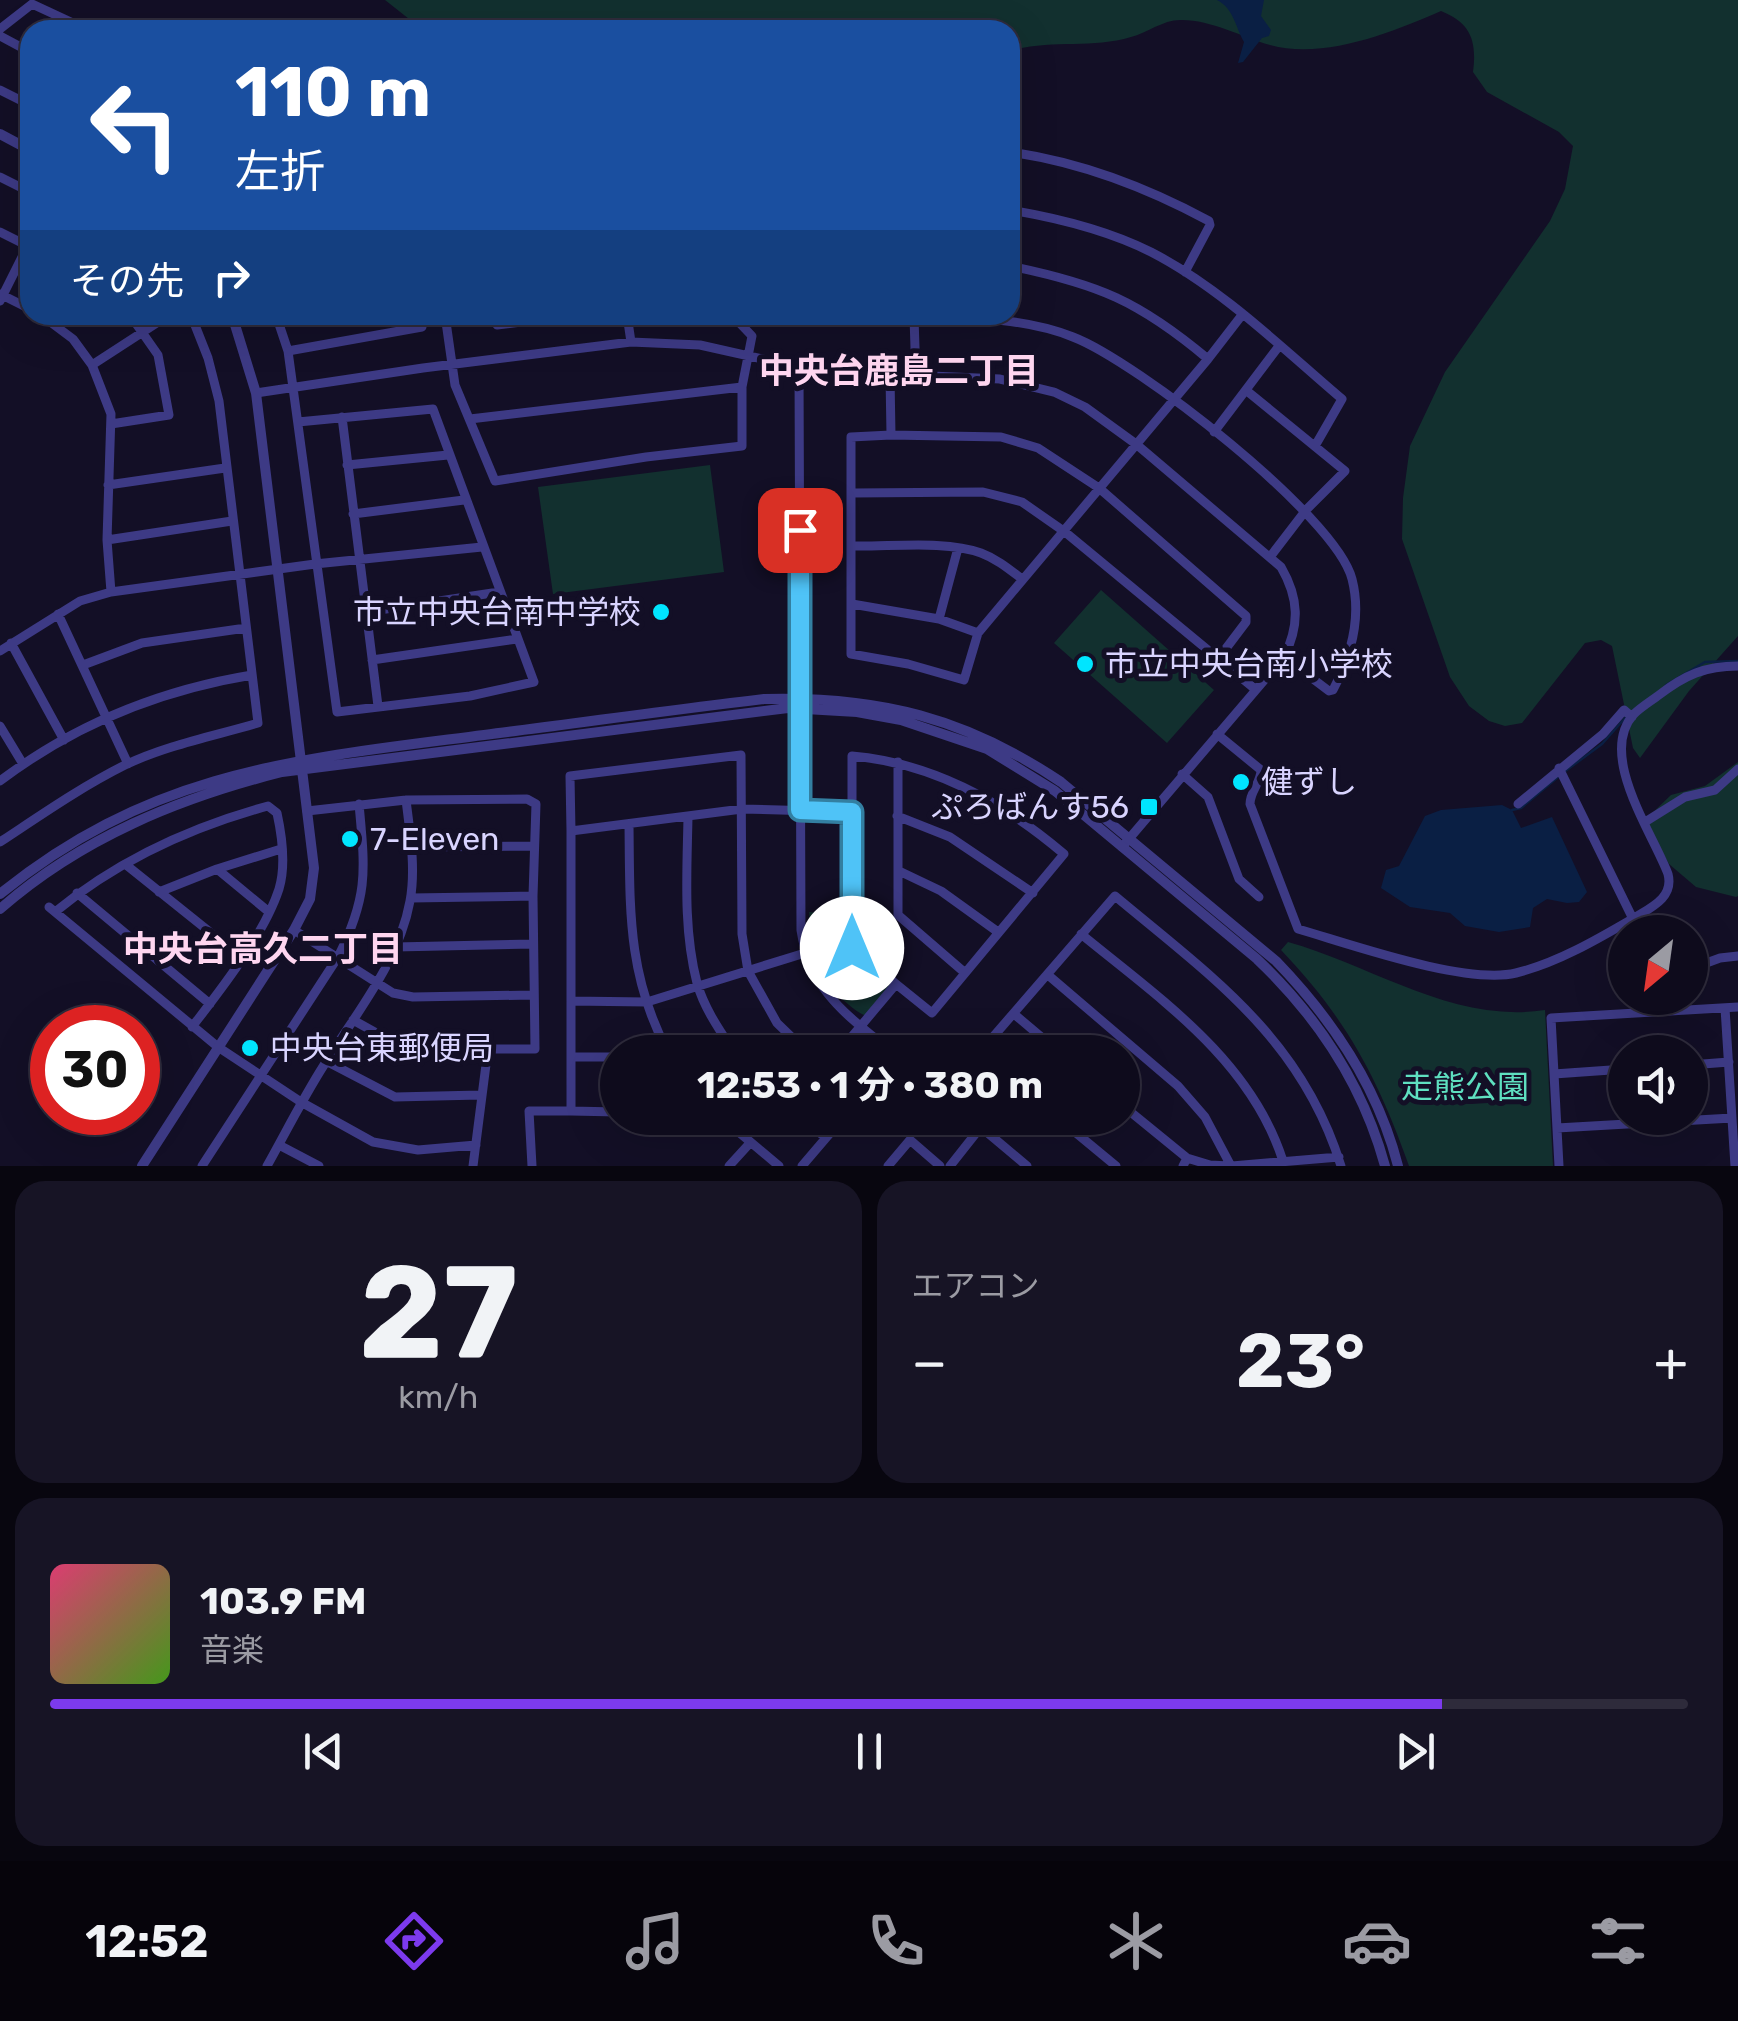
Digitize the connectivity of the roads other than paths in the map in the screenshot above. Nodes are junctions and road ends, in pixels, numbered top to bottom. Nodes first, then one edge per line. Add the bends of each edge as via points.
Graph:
1 (66, 20) edge
2 (0, 33) edge
3 (1020, 154) edge
4 (1020, 212) edge
5 (20, 262) edge
6 (1020, 268) edge
7 (1185, 272) junction
8 (1, 297) edge
9 (1242, 315) junction
10 (1020, 322) edge
11 (55, 325) edge
12 (138, 325) edge
13 (154, 325) edge
14 (195, 325) edge
15 (235, 325) edge
16 (279, 325) edge
17 (422, 325) edge
18 (447, 325) edge
19 (628, 325) edge
20 (742, 325) edge
21 (914, 325) edge
22 (143, 332) junction
23 (631, 342) junction
24 (1279, 346) junction
25 (288, 351) junction
26 (750, 357) junction
27 (1208, 359) junction
28 (453, 365) junction
29 (92, 366) junction
30 (799, 368) junction
31 (890, 376) junction
32 (916, 378) junction
33 (294, 386) junction
34 (742, 387) junction
35 (1247, 391) junction
36 (256, 393) junction
37 (1174, 400) junction
38 (342, 417) junction
39 (470, 419) junction
40 (298, 422) junction
41 (110, 424) junction
42 (1214, 432) junction
43 (891, 435) junction
44 (1136, 444) junction
45 (1315, 446) junction
46 (448, 455) junction
47 (347, 465) junction
48 (225, 468) junction
49 (108, 485) junction
50 (1099, 488) junction
51 (853, 493) junction
52 (464, 500) junction
53 (1306, 510) junction
54 (353, 514) junction
55 (232, 522) junction
56 (1064, 532) junction
57 (107, 540) junction
58 (852, 546) junction
59 (482, 548) junction
60 (958, 548) junction
61 (1270, 557) junction
62 (359, 561) junction
63 (316, 564) junction
64 (277, 572) junction
65 (240, 574) junction
66 (1022, 579) junction
67 (111, 592) junction
68 (499, 592) junction
69 (852, 604) junction
70 (366, 612) junction
71 (58, 614) junction
72 (939, 619) junction
73 (246, 628) junction
74 (978, 633) junction
75 (517, 638) junction
76 (11, 644) junction
77 (0, 651) edge
78 (1284, 658) junction
79 (1218, 659) junction
80 (372, 660) junction
81 (84, 664) junction
82 (1738, 666) edge
83 (252, 675) junction
84 (1255, 689) junction
85 (800, 703) junction
86 (378, 706) junction
87 (1632, 717) junction
88 (105, 718) junction
89 (0, 726) edge
90 (1217, 734) junction
91 (64, 740) junction
92 (898, 762) junction
93 (23, 764) junction
94 (128, 764) junction
95 (304, 765) junction
96 (1560, 768) junction
97 (1538, 769) dead end
98 (1738, 769) edge
99 (1182, 774) junction
100 (1547, 779) junction
101 (0, 782) edge
102 (406, 800) junction
103 (359, 804) junction
104 (1518, 804) dead end
105 (742, 809) junction
106 (800, 810) junction
107 (307, 811) junction
108 (852, 812) junction
109 (897, 816) junction
110 (688, 817) junction
111 (1646, 822) junction
112 (629, 824) junction
113 (570, 831) junction
114 (0, 842) edge
115 (1126, 842) junction
116 (411, 846) junction
117 (534, 846) junction
118 (281, 849) junction
119 (125, 864) junction
120 (217, 868) junction
121 (900, 871) junction
122 (159, 892) junction
123 (77, 893) junction
124 (1033, 893) junction
125 (0, 894) edge
126 (533, 896) junction
127 (1259, 897) dead end
128 (411, 898) junction
129 (0, 909) edge
130 (269, 912) junction
131 (1631, 915) edge
132 (1640, 915) edge
133 (294, 930) junction
134 (998, 932) junction
135 (1608, 933) edge
136 (1081, 934) junction
137 (533, 944) junction
138 (395, 947) junction
139 (804, 954) junction
140 (1738, 956) edge
141 (241, 957) junction
142 (338, 957) junction
143 (1708, 962) edge
144 (748, 971) junction
145 (964, 972) junction
146 (1048, 975) junction
147 (378, 982) junction
148 (896, 984) junction
149 (698, 986) junction
150 (532, 995) junction
151 (571, 1001) junction
152 (646, 1002) junction
153 (210, 1004) junction
154 (1738, 1007) edge
155 (1725, 1008) junction
156 (1708, 1009) edge
157 (1014, 1014) junction
158 (1610, 1015) edge
159 (354, 1020) junction
160 (192, 1027) junction
161 (861, 1027) junction
162 (661, 1035) edge
163 (723, 1035) edge
164 (789, 1035) edge
165 (854, 1035) edge
166 (871, 1035) edge
167 (995, 1035) edge
168 (1039, 1035) edge
169 (218, 1047) junction
170 (488, 1049) junction
171 (572, 1056) junction
172 (600, 1057) edge
173 (326, 1061) junction
174 (1729, 1062) junction
175 (1708, 1064) edge
176 (1608, 1070) edge
177 (1554, 1074) junction
178 (259, 1075) junction
179 (480, 1094) junction
180 (301, 1102) junction
181 (572, 1111) junction
182 (600, 1112) edge
183 (1732, 1118) junction
184 (1140, 1121) edge
185 (1557, 1128) junction
186 (741, 1135) edge
187 (822, 1135) edge
188 (829, 1135) edge
189 (975, 1135) edge
190 (990, 1135) edge
191 (1079, 1135) edge
192 (826, 1138) junction
193 (750, 1143) junction
194 (279, 1145) junction
195 (476, 1145) junction
196 (1283, 1161) junction
197 (205, 1162) edge
198 (1185, 1162) edge
199 (1340, 1162) edge
200 (142, 1166) edge
201 (218, 1166) edge
202 (267, 1166) edge
203 (319, 1166) edge
204 (473, 1166) edge
205 (532, 1166) edge
206 (729, 1166) edge
207 (779, 1166) edge
208 (802, 1166) edge
209 (888, 1166) edge
210 (940, 1166) edge
211 (950, 1166) edge
212 (1027, 1166) edge
213 (1116, 1166) edge
214 (1231, 1166) edge
215 (1385, 1166) edge
216 (1398, 1166) edge
217 (1559, 1166) edge
218 (1736, 1166) edge

1 - 2 street via 32,4
3 - 7 street via 1128,182 1209,220
4 - 7 street via 1081,225
5 - 8 street
6 - 27 street via 1106,292 1175,331
7 - 9 street
9 - 24 street
9 - 27 street
10 - 37 street via 1095,347
11 - 29 street
12 - 22 street
13 - 22 street
14 - 48 street via 219,402
15 - 36 street
16 - 25 street
17 - 25 street
18 - 28 street
19 - 23 street
20 - 26 street via 752,336
21 - 32 street
22 - 29 street
22 - 41 street via 158,355 169,415
23 - 26 street via 700,345
23 - 28 street
24 - 35 street
24 - 45 street via 1342,399
25 - 33 street
26 - 30 street
26 - 34 street
27 - 37 street
28 - 33 street
28 - 39 street via 454,385
29 - 41 street
30 - 31 street
30 - 85 street
31 - 32 street
31 - 43 street
32 - 44 street via 1030,384 1070,398
33 - 36 street
33 - 40 street
34 - 39 street
34 - 39 street via 742,446 495,481
35 - 42 street
35 - 45 street
36 - 64 street
37 - 42 street
37 - 44 street
38 - 40 street
38 - 46 street via 432,409
38 - 47 street
40 - 63 street
41 - 49 street
42 - 53 street
43 - 50 street via 1021,442
43 - 51 street via 851,437
44 - 50 street
44 - 61 street
45 - 53 street via 1345,471
46 - 47 street
46 - 52 street
47 - 54 street
48 - 49 street
48 - 55 street
49 - 57 street
50 - 56 street
50 - 79 street via 1246,616
51 - 56 street via 1003,495
51 - 58 street
52 - 54 street
52 - 59 street
53 - 61 street
53 - 78 street via 1337,546 1352,579 1353,642 1329,690
54 - 62 street
55 - 57 street
55 - 65 street
56 - 66 street
56 - 79 street
57 - 67 street
58 - 60 street
58 - 69 street
59 - 62 street
59 - 68 street
60 - 66 street via 1001,562
60 - 72 street
61 - 78 street via 1296,604
62 - 63 street
62 - 70 street
63 - 64 street
63 - 86 street via 337,712
64 - 65 street
64 - 95 street
65 - 67 street
65 - 73 street
66 - 74 street
67 - 71 street
68 - 70 street
68 - 75 street
69 - 72 street
69 - 74 street via 852,654 964,680
70 - 80 street
71 - 76 street
71 - 81 street
72 - 74 street
73 - 81 street via 142,643
73 - 83 street
75 - 80 street
75 - 86 street via 534,682
76 - 77 street
76 - 91 street
78 - 84 street
79 - 84 street
80 - 86 street
81 - 88 street
82 - 87 street via 1688,675
83 - 88 street via 174,692
83 - 94 street via 258,723
84 - 90 street
85 - 95 street via 726,703
85 - 106 street
85 - 115 street via 889,706 991,740 1062,782
87 - 96 street via 1624,710
87 - 111 street via 1624,733 1623,772
88 - 91 street
88 - 94 street
89 - 93 street
90 - 99 street
90 - 135 street via 1262,770 1250,804 1298,929 1419,964 1491,975 1515,973
91 - 93 street
92 - 108 street via 852,756
92 - 109 street
92 - 124 street via 999,804 1064,854
93 - 101 street
94 - 114 street
95 - 107 street
95 - 125 street via 217,778 151,802 88,833
95 - 129 street via 156,811 44,874
96 - 100 street
96 - 131 street
97 - 100 street
98 - 111 street via 1714,790 1686,797
99 - 115 street
99 - 127 street via 1208,797 1239,879
100 - 104 street
102 - 103 street
102 - 116 street
102 - 117 street via 526,800 536,804
103 - 107 street
103 - 142 street via 363,894
105 - 106 street
105 - 110 street
105 - 113 street via 741,755 570,776
105 - 144 street
106 - 108 street
106 - 139 street
107 - 133 street via 314,868 310,900
108 - 148 street via 852,948
109 - 121 street
109 - 124 street via 950,837
110 - 112 street
110 - 149 street via 689,942
111 - 132 street via 1671,885
112 - 113 street
112 - 152 street via 631,946
113 - 151 street
115 - 215 street via 1306,1010 1361,1098
115 - 216 street via 1306,992 1359,1069
116 - 117 street
116 - 128 street
117 - 126 street
118 - 119 street via 276,813 268,806
118 - 120 street
118 - 130 street via 280,887
119 - 122 street
119 - 123 street
120 - 122 street
120 - 130 street
121 - 134 street
121 - 145 street via 898,916
122 - 141 street
123 - 153 street
123 - 160 street via 52,910
124 - 134 street
126 - 128 street
126 - 137 street
128 - 138 street
130 - 141 street
133 - 142 street
133 - 169 street
134 - 145 street
136 - 146 street
136 - 196 street via 1237,1073
136 - 199 street via 1115,896 1223,986 1294,1064
137 - 138 street
137 - 150 street
138 - 147 street
139 - 144 street
139 - 161 street via 826,994
140 - 143 street
141 - 153 street
142 - 147 street
142 - 178 street
144 - 149 street
144 - 164 street
145 - 148 street via 932,1012
146 - 157 street
146 - 214 street via 1178,1086 1205,1117
147 - 150 street via 413,998
147 - 159 street
148 - 161 street
149 - 152 street
149 - 163 street
150 - 170 street via 535,1049
151 - 152 street
151 - 171 street
152 - 162 street
153 - 160 street
154 - 155 street
155 - 156 street
155 - 174 street
157 - 167 street
157 - 168 street
158 - 177 street via 1551,1018
159 - 170 street via 411,1049
159 - 173 street
160 - 169 street
161 - 165 street
161 - 166 street
169 - 178 street
169 - 200 street
170 - 179 street
171 - 172 street
171 - 181 street
173 - 179 street via 395,1096
173 - 180 street
174 - 175 street
174 - 183 street
176 - 177 street
177 - 185 street
178 - 180 street
178 - 197 street
179 - 195 street
180 - 194 street
180 - 195 street via 396,1148
181 - 182 street
181 - 205 street via 529,1112
183 - 185 street
183 - 218 street
184 - 198 street
185 - 217 street
186 - 193 street
187 - 192 street
188 - 192 street
189 - 211 street
190 - 212 street
191 - 213 street
192 - 208 street
193 - 206 street
193 - 207 street
194 - 202 street
194 - 203 street
195 - 204 street
196 - 199 street
196 - 214 street
197 - 201 street
198 - 214 street
209 - 210 street via 910,1140

